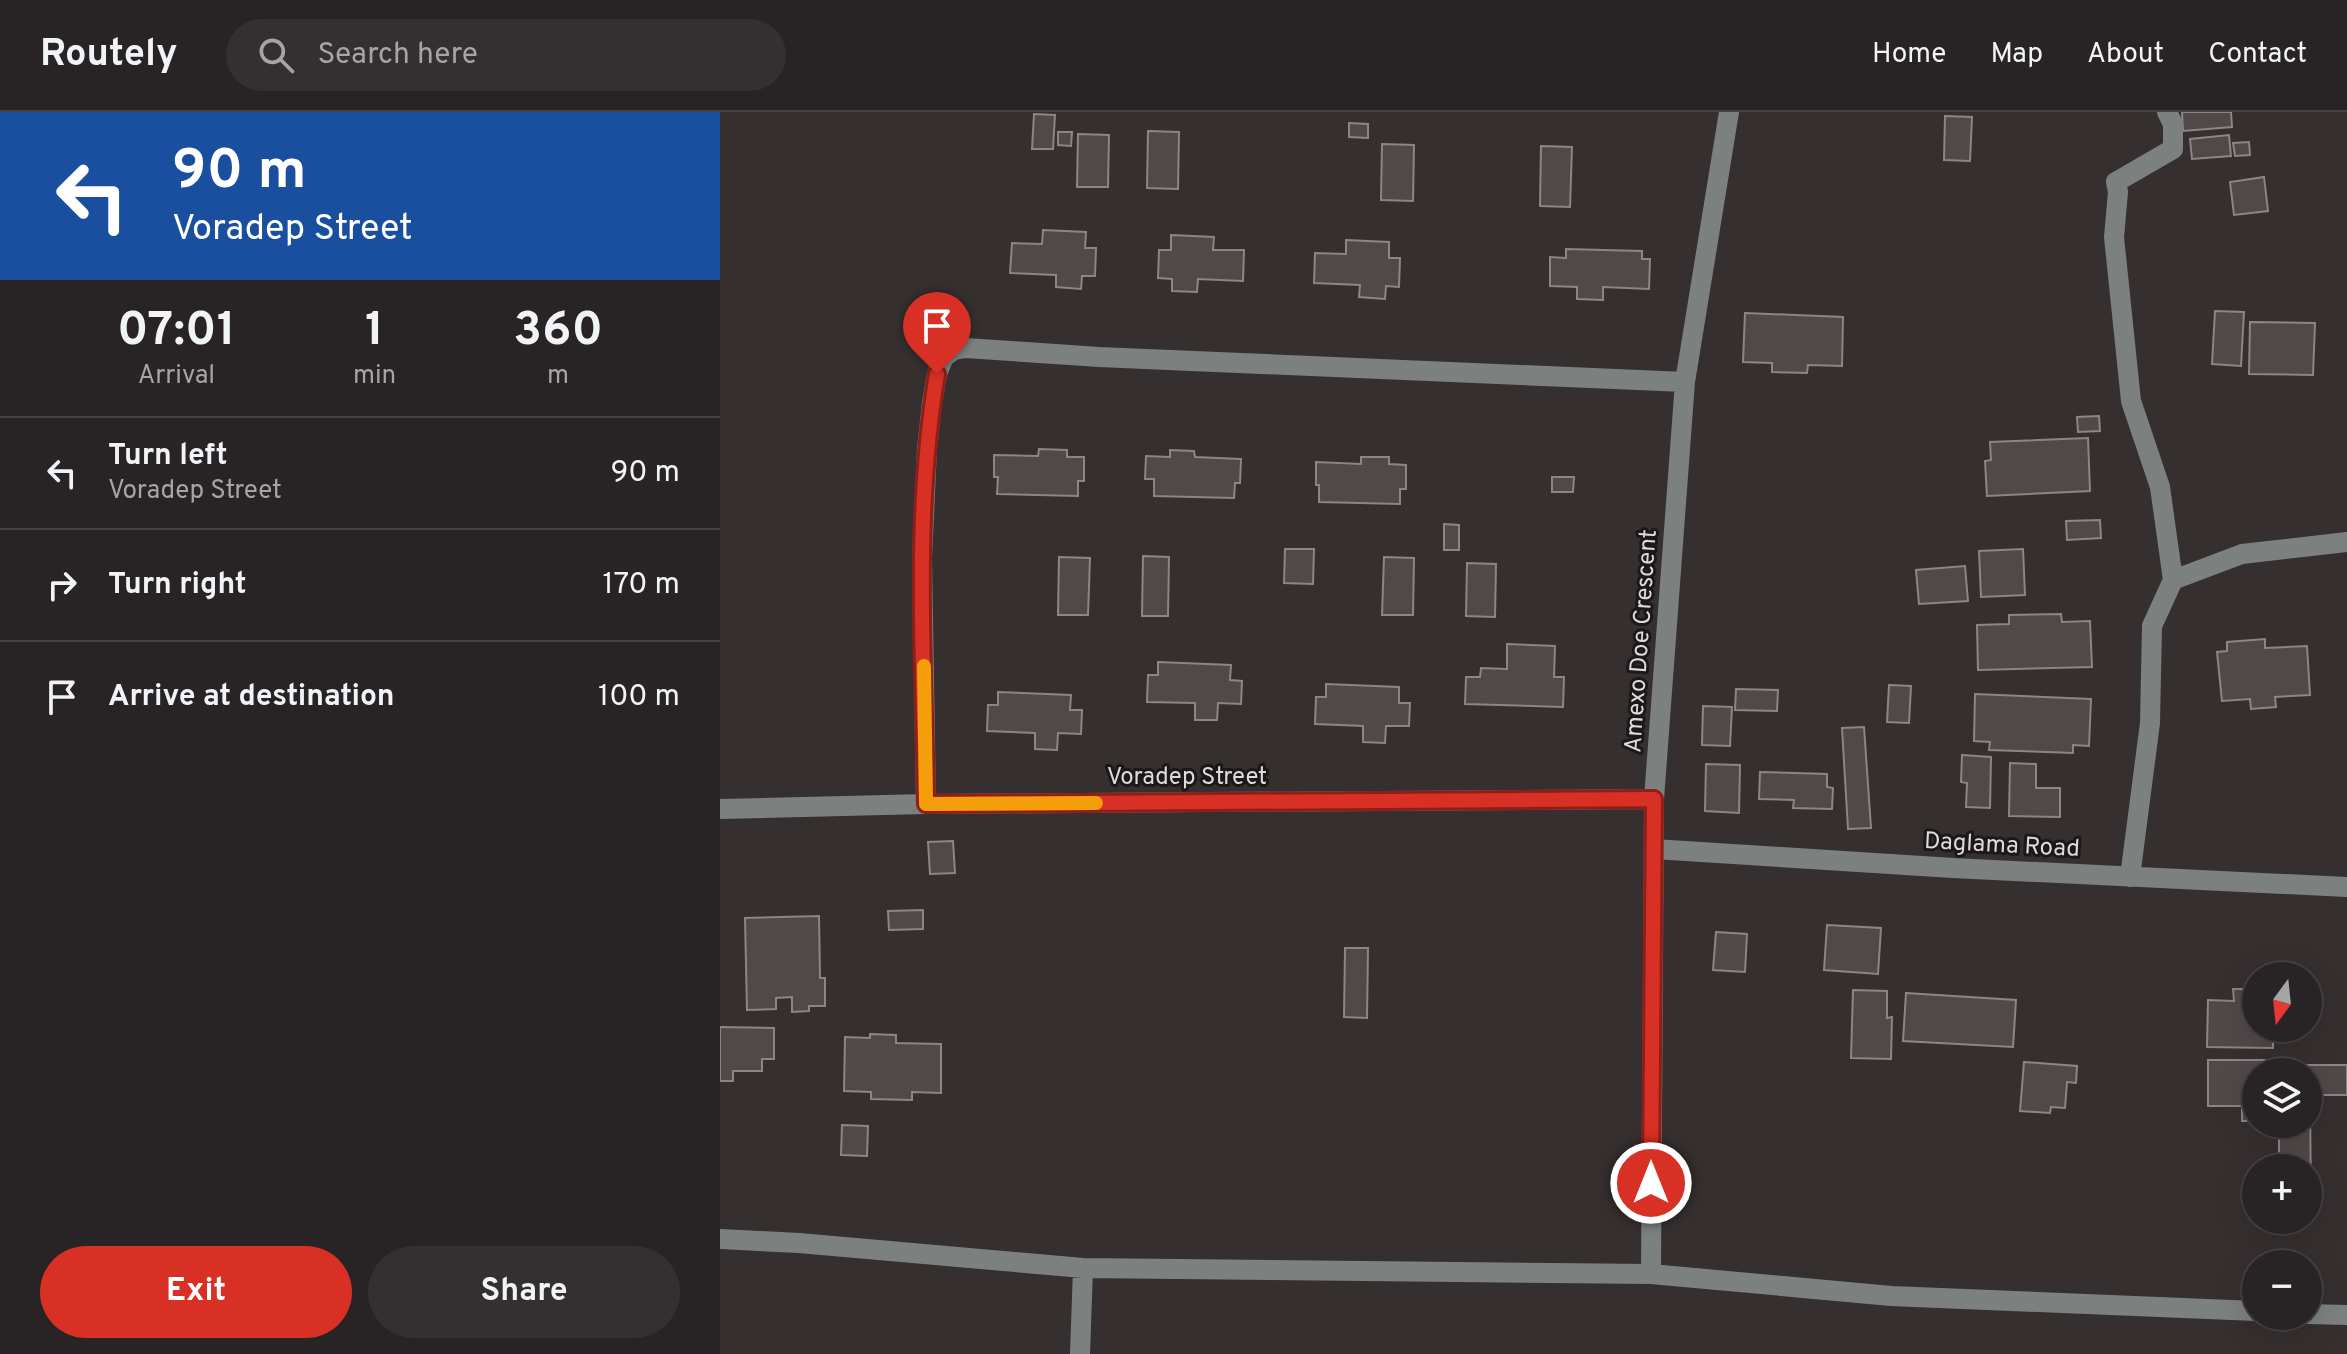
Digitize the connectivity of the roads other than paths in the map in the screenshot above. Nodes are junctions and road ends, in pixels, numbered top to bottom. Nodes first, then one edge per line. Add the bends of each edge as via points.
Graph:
1 (1729, 112) edge
2 (2167, 112) edge
3 (1685, 382) junction
4 (2347, 542) edge
5 (2173, 580) junction
6 (1654, 799) junction
7 (926, 804) junction
8 (720, 809) edge
9 (1654, 849) junction
10 (2130, 877) junction
11 (2347, 887) edge
12 (720, 1239) edge
13 (1083, 1268) junction
14 (1651, 1274) junction
15 (2242, 1310) edge
16 (2322, 1314) edge
17 (2347, 1315) edge
18 (1080, 1354) edge

1 - 3 street, Amexo Doe Crescent
2 - 5 street via 2173,124 2173,149 2116,182 2114,237 2131,401 2160,487
3 - 6 street, Amexo Doe Crescent
3 - 7 street via 954,350 944,357 937,374 927,449 922,558
4 - 5 street via 2242,554
5 - 10 street via 2152,626 2150,723
6 - 7 street, Voradep Street
6 - 9 street, Amexo Doe Crescent
7 - 8 street, Voradep Street
9 - 10 street, Daglama Road
9 - 14 street, Amexo Doe Crescent
10 - 11 street, Daglama Road
12 - 13 street
13 - 14 street
13 - 18 street
14 - 15 street via 1891,1296
16 - 17 street

